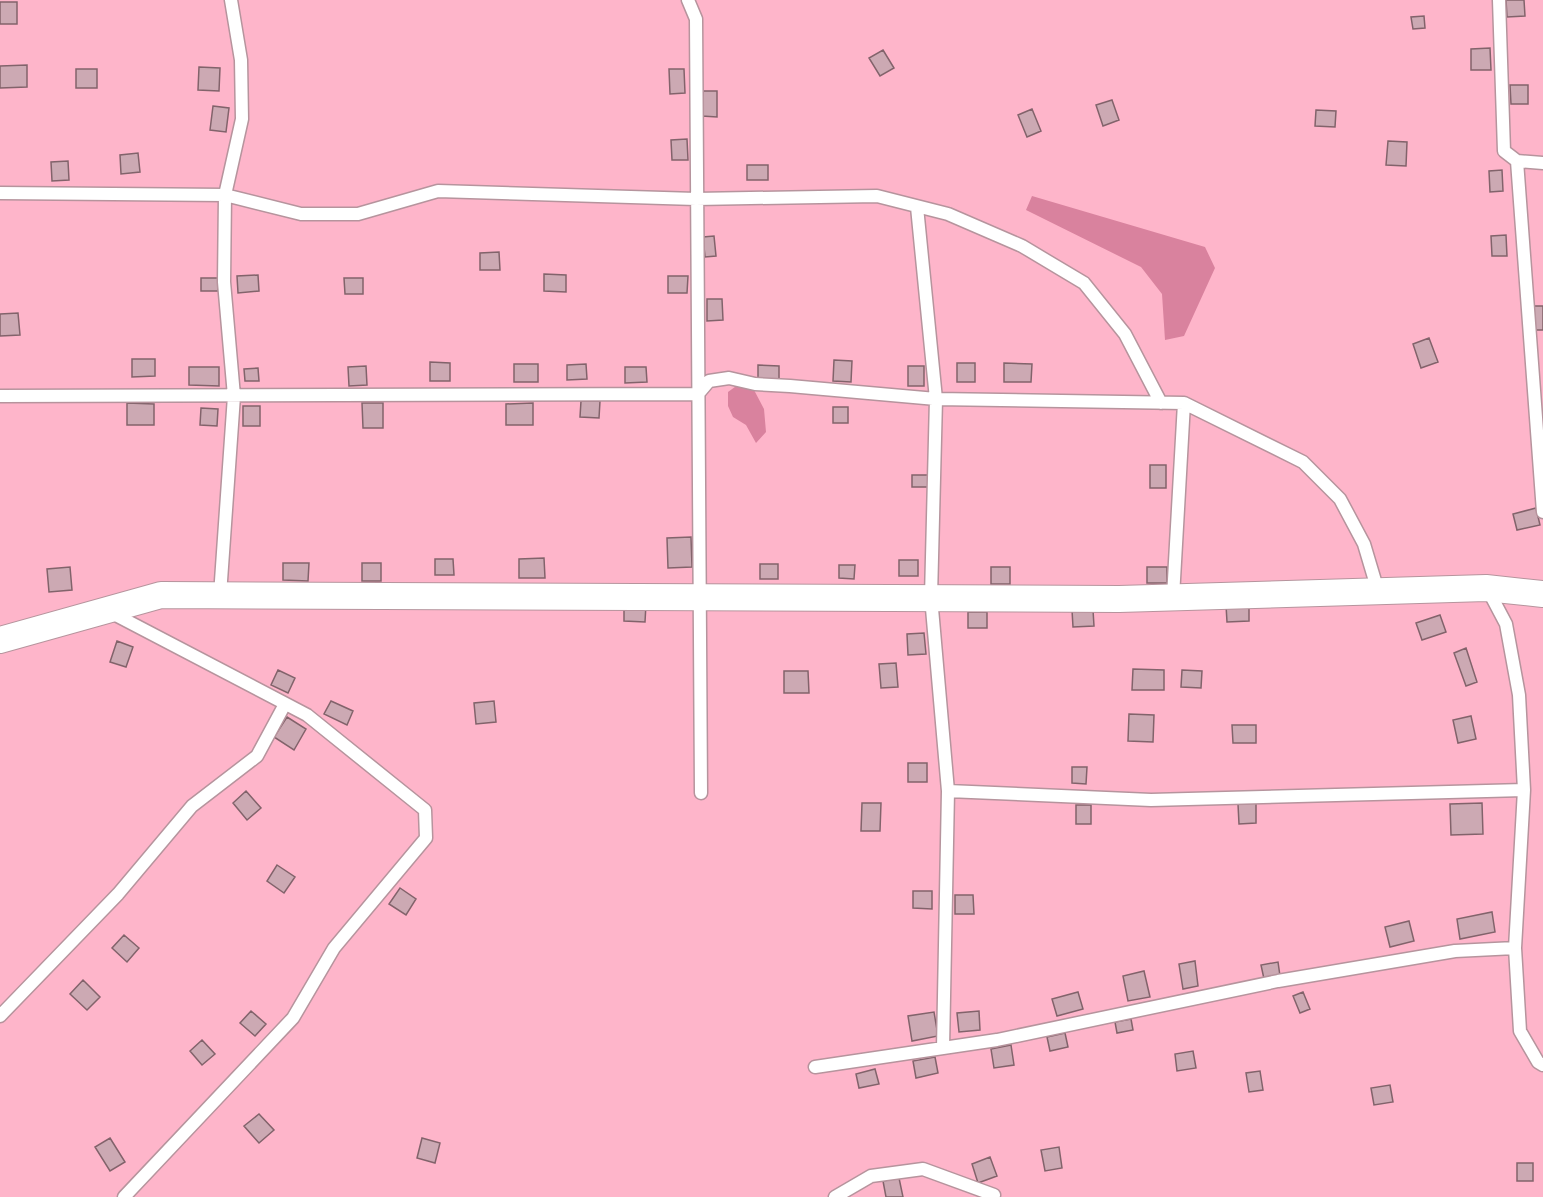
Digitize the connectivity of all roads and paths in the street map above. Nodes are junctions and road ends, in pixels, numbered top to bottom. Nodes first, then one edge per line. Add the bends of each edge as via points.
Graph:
1 (231, 0) edge
2 (688, 0) edge
3 (1499, 0) edge
4 (1517, 160) junction
5 (1543, 163) edge
6 (0, 193) edge
7 (225, 195) junction
8 (696, 199) junction
9 (917, 207) junction
10 (698, 394) junction
11 (0, 396) edge
12 (234, 396) junction
13 (936, 399) junction
14 (1161, 403) junction
15 (1184, 403) junction
16 (1543, 512) edge
17 (1486, 588) junction
18 (1378, 591) junction
19 (1543, 594) edge
20 (220, 595) junction
21 (700, 596) junction
22 (931, 597) junction
23 (1173, 597) junction
24 (106, 610) junction
25 (0, 640) edge
26 (285, 704) junction
27 (1524, 790) junction
28 (948, 791) junction
29 (701, 793) dead end
30 (1515, 948) junction
31 (0, 1016) edge
32 (943, 1048) junction
33 (1543, 1065) edge
34 (815, 1067) dead end
35 (994, 1196) dead end
36 (124, 1197) edge
37 (835, 1197) edge

1 - 7 lane via 241,60 242,119
2 - 8 lane via 696,19
3 - 4 lane via 1504,151
4 - 5 lane
4 - 16 lane
6 - 7 lane
7 - 8 lane via 301,214 357,214 438,191
7 - 12 lane via 224,282
8 - 9 lane via 877,196
8 - 10 lane
9 - 13 lane
9 - 14 lane via 948,214 1022,246 1084,283 1125,334
10 - 12 lane
10 - 13 lane via 709,381 729,378 755,384
10 - 21 lane
11 - 12 lane
12 - 20 lane
13 - 14 lane
13 - 22 lane
14 - 15 lane
15 - 18 lane via 1303,462 1340,499 1365,544
15 - 23 lane
17 - 18 street
17 - 19 street
17 - 27 lane via 1506,624 1519,694
18 - 23 street
20 - 21 street
20 - 24 street via 161,595
21 - 22 street
21 - 29 lane
22 - 23 street
22 - 28 lane
24 - 25 street
24 - 26 lane
26 - 31 lane via 257,756 192,806 118,894
26 - 36 lane via 307,715 425,810 426,838 334,948 293,1018
27 - 28 lane via 1151,800
27 - 30 lane
28 - 32 lane
30 - 32 lane via 1455,951 1278,981
30 - 33 lane via 1520,1031
32 - 34 lane
35 - 37 lane via 922,1169 871,1176

